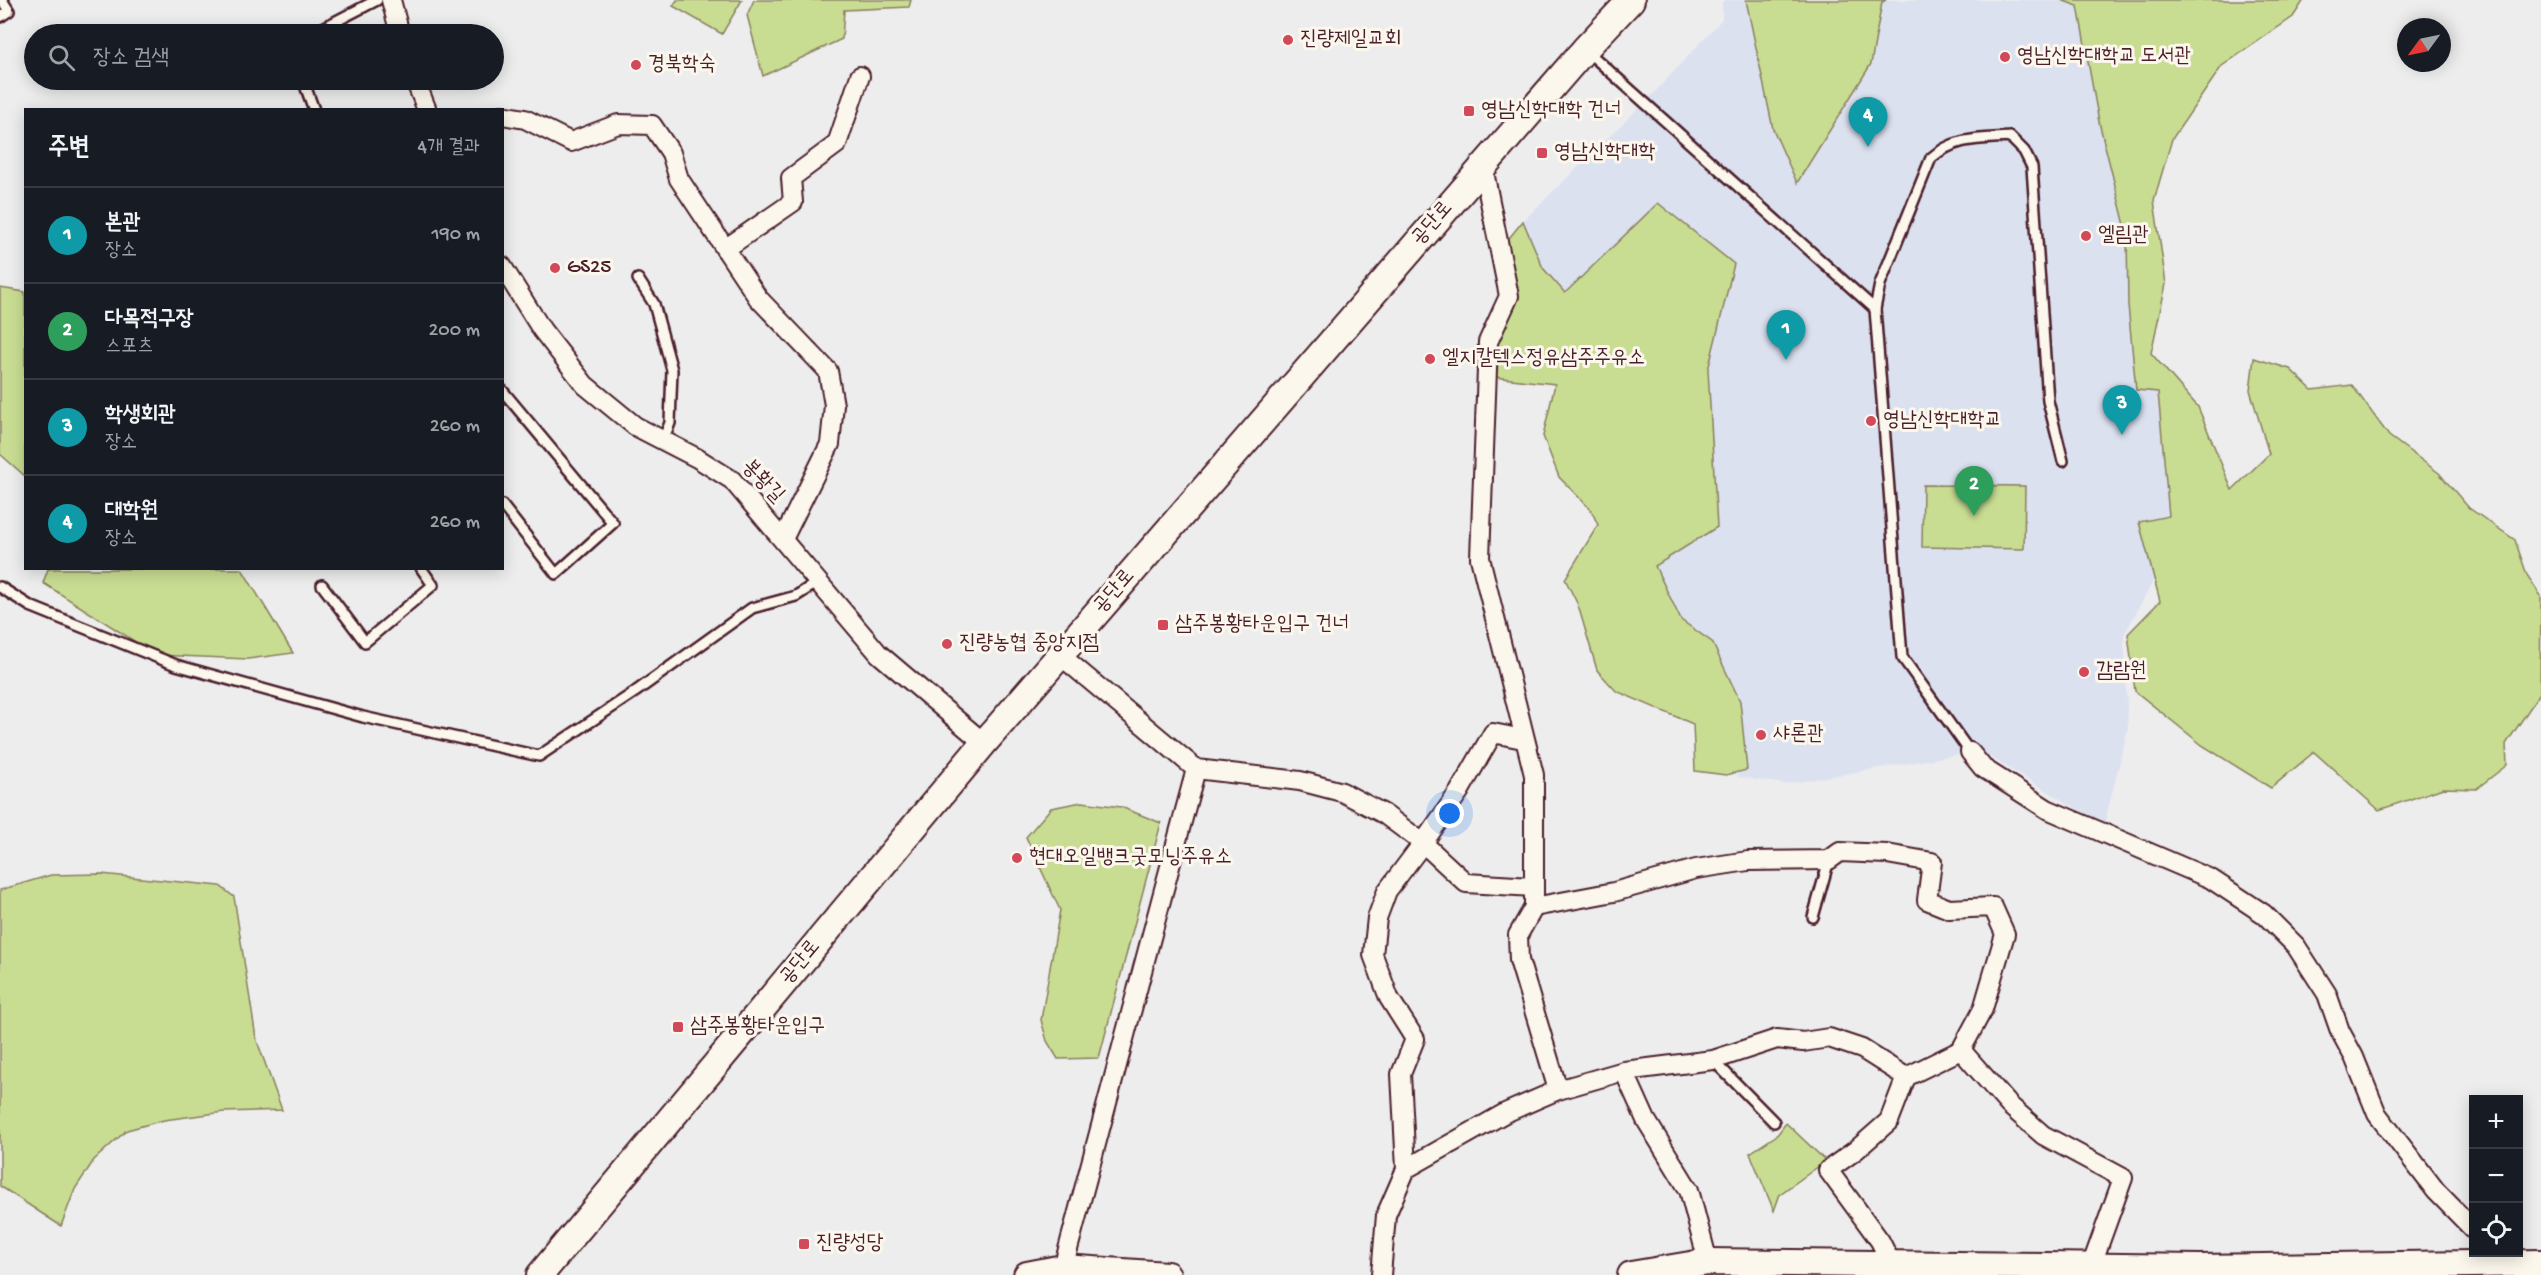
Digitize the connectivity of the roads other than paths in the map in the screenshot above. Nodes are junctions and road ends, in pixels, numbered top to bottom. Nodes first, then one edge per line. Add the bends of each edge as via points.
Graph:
1 (2, 0) edge
2 (377, 0) edge
3 (391, 0) edge
4 (1631, 0) edge
5 (0, 17) edge
6 (331, 24) edge
7 (397, 24) edge
8 (1585, 49) junction
9 (860, 76) dead end
10 (307, 90) edge
11 (419, 90) edge
12 (313, 108) edge
13 (426, 108) edge
14 (504, 116) edge
15 (1483, 167) junction
16 (725, 249) junction
17 (504, 272) edge
18 (638, 279) dead end
19 (511, 293) edge
20 (1875, 309) junction
21 (504, 392) edge
22 (663, 440) junction
23 (2063, 461) dead end
24 (504, 508) edge
25 (783, 539) junction
26 (422, 570) edge
27 (818, 582) junction
28 (322, 585) dead end
29 (0, 587) edge
30 (1060, 656) junction
31 (1523, 739) junction
32 (984, 743) junction
33 (1970, 752) joint
34 (1196, 769) junction
35 (1423, 843) junction
36 (1829, 860) junction
37 (1534, 886) junction
38 (1534, 907) junction
39 (1813, 917) dead end
40 (1961, 1050) junction
41 (1713, 1060) junction
42 (1624, 1071) junction
43 (1906, 1077) junction
44 (1558, 1090) junction
45 (1774, 1122) dead end
46 (1406, 1169) junction
47 (2469, 1225) edge
48 (2500, 1258) edge
49 (1708, 1262) junction
50 (2541, 1263) edge
51 (1892, 1265) junction
52 (1063, 1268) junction
53 (2089, 1271) edge
54 (2201, 1272) edge
55 (540, 1275) edge
56 (1027, 1275) edge
57 (1167, 1275) edge
58 (1381, 1275) edge
59 (1631, 1275) edge

1 - 5 lane via 9,11
2 - 6 lane
3 - 7 street
4 - 8 street, 공단로
8 - 15 street, 공단로
8 - 20 lane
9 - 16 street via 837,144 791,178 793,202
10 - 12 lane
11 - 13 street
14 - 16 street via 525,119 571,142 618,124 652,125 671,153 679,179
15 - 30 street, 공단로
15 - 31 street via 1509,296 1488,342 1480,558
16 - 25 street via 758,298 828,371 834,405 830,444
17 - 19 street, 봉황길
18 - 22 lane via 654,304 672,370 670,423
19 - 22 street, 봉황길 via 585,385 635,426
20 - 23 lane via 1880,284 1931,158 1944,147 1965,140 2010,137 2024,151 2032,167 2048,401
20 - 33 lane via 1902,657
21 - 24 lane via 613,523 556,574
22 - 25 street, 봉황길 via 732,480
25 - 27 street, 봉황길
26 - 28 lane via 433,585 365,642
27 - 29 lane via 796,596 752,608 539,756 363,717 176,665 30,606
27 - 32 street, 봉황길 via 879,654
30 - 32 street, 공단로
30 - 34 street
31 - 35 street via 1493,733
31 - 37 street via 1534,775
32 - 55 street, 공단로
33 - 47 street via 1983,768 2047,809 2211,879 2264,914 2296,946 2327,994 2377,1114 2436,1191
34 - 35 street via 1299,781 1342,792 1384,814
34 - 52 street
35 - 37 street via 1466,883
35 - 46 street via 1387,891 1377,918 1373,955 1389,998 1414,1039 1401,1074
36 - 38 street via 1748,861 1696,869 1614,892
36 - 39 lane
36 - 40 street via 1840,852 1887,854 1932,862 1927,900 1949,909 1993,907 2005,934 1983,1009
37 - 38 street
38 - 44 street via 1518,935 1519,960
40 - 43 street
40 - 53 street via 2009,1105 2043,1135 2123,1178
41 - 42 street
41 - 43 street via 1777,1039 1803,1042 1829,1038 1862,1049
41 - 45 lane
42 - 44 street
42 - 49 street via 1646,1120 1689,1190
43 - 51 street via 1889,1121 1828,1170 1880,1241
44 - 46 street via 1505,1113
46 - 58 street via 1386,1215
48 - 50 street
48 - 54 street
49 - 51 street
49 - 59 street
51 - 53 street
52 - 56 street
52 - 57 street
53 - 54 street

